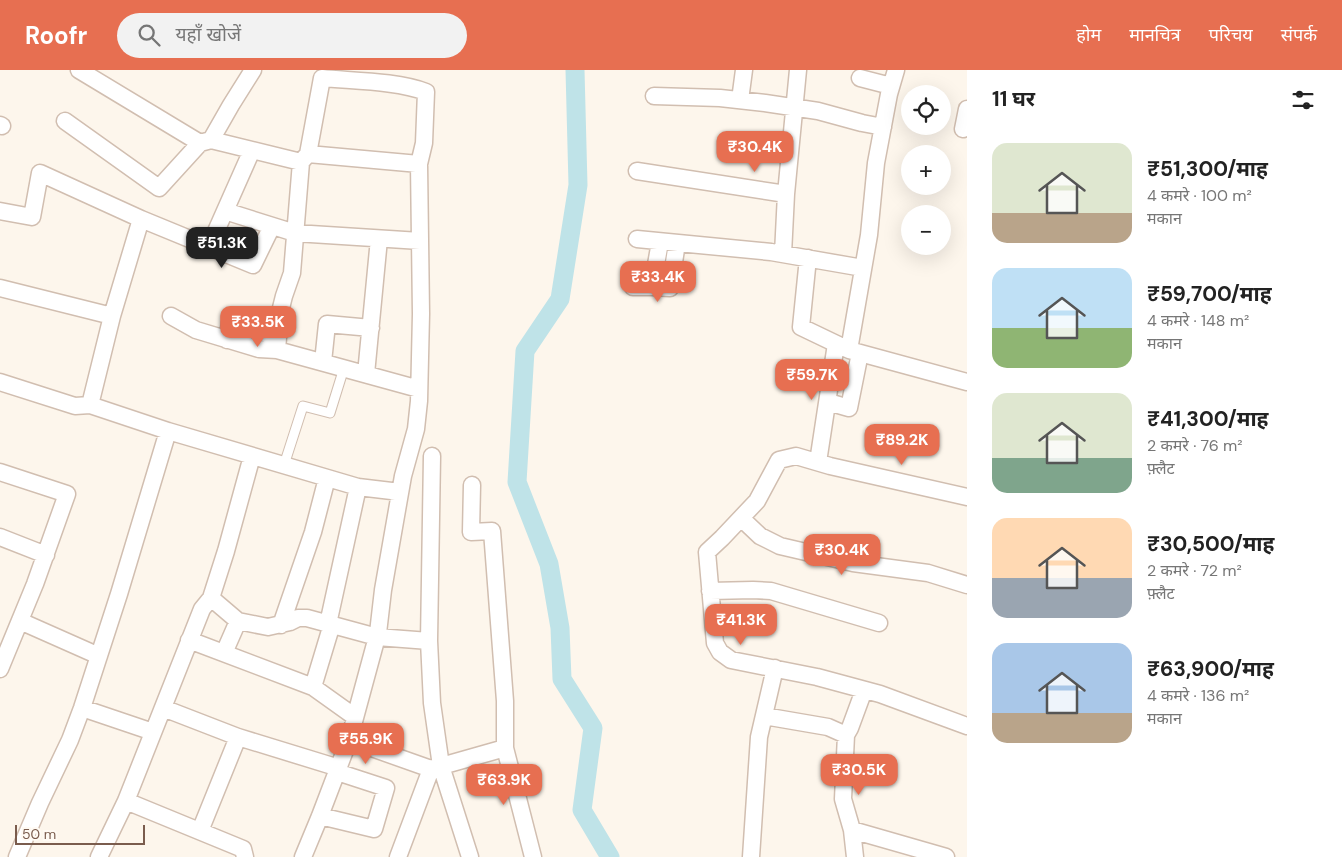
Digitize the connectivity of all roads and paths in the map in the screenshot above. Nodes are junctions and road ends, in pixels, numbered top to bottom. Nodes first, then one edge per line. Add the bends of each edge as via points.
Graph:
1 (79, 70) edge
2 (254, 70) edge
3 (744, 70) edge
4 (798, 70) edge
5 (896, 70) edge
6 (860, 78) dead end
7 (891, 86) junction
8 (654, 96) dead end
9 (740, 100) junction
10 (794, 107) junction
11 (967, 109) edge
12 (65, 121) dead end
13 (883, 127) junction
14 (963, 129) dead end
15 (205, 141) junction
16 (252, 150) junction
17 (304, 158) junction
18 (419, 164) junction
19 (637, 171) dead end
20 (786, 194) junction
21 (0, 210) edge
22 (225, 211) junction
23 (141, 219) junction
24 (272, 226) junction
25 (295, 233) junction
26 (379, 239) junction
27 (638, 239) dead end
28 (420, 241) junction
29 (660, 242) junction
30 (677, 243) junction
31 (209, 247) junction
32 (783, 254) junction
33 (808, 258) junction
34 (863, 268) junction
35 (633, 287) dead end
36 (652, 287) junction
37 (0, 288) edge
38 (112, 316) junction
39 (171, 316) dead end
40 (371, 328) junction
41 (278, 343) junction
42 (848, 349) junction
43 (323, 362) junction
44 (344, 368) junction
45 (366, 374) junction
46 (0, 382) edge
47 (967, 382) edge
48 (419, 389) junction
49 (828, 402) junction
50 (90, 405) junction
51 (168, 431) junction
52 (252, 456) junction
53 (432, 456) dead end
54 (818, 462) junction
55 (284, 465) junction
56 (0, 472) edge
57 (327, 478) junction
58 (472, 486) dead end
59 (358, 487) junction
60 (400, 492) junction
61 (967, 497) edge
62 (741, 518) junction
63 (0, 537) edge
64 (46, 554) junction
65 (967, 585) edge
66 (710, 591) junction
67 (211, 598) junction
68 (20, 621) junction
69 (238, 621) junction
70 (878, 623) dead end
71 (330, 624) junction
72 (281, 625) junction
73 (377, 636) junction
74 (189, 640) junction
75 (429, 641) junction
76 (224, 653) junction
77 (99, 656) junction
78 (775, 668) junction
79 (0, 669) edge
80 (313, 687) junction
81 (864, 690) junction
82 (82, 708) junction
83 (163, 708) junction
84 (764, 716) junction
85 (355, 717) junction
86 (967, 726) edge
87 (153, 732) junction
88 (846, 735) junction
89 (238, 738) junction
90 (349, 740) junction
91 (505, 748) junction
92 (436, 767) junction
93 (338, 770) junction
94 (126, 801) junction
95 (320, 816) junction
96 (852, 830) junction
97 (200, 831) junction
98 (17, 857) edge
99 (99, 857) edge
100 (245, 857) edge
101 (303, 857) edge
102 (398, 857) edge
103 (470, 857) edge
104 (533, 857) edge
105 (751, 857) edge
106 (855, 857) edge
107 (946, 857) edge

1 - 15 street
2 - 15 street
3 - 9 street
4 - 10 street
5 - 7 street
6 - 7 street
7 - 13 street
8 - 9 street
9 - 10 street
10 - 13 street
10 - 20 street
11 - 14 street
12 - 15 street via 159,188
13 - 34 street
15 - 16 street
16 - 17 street
16 - 22 street
17 - 18 street
17 - 18 street via 322,78 395,84 426,92 424,144
17 - 25 street
18 - 28 street
19 - 20 street
20 - 32 street
21 - 23 street via 32,217 40,173
22 - 24 street
22 - 31 street
23 - 31 street
23 - 38 street
24 - 25 street
24 - 31 street via 253,265
25 - 26 street
25 - 41 street via 292,273 280,312
26 - 28 street
26 - 40 street
27 - 29 street
28 - 48 street
29 - 30 street
29 - 36 street
30 - 32 street
30 - 36 street via 670,288
32 - 33 street
33 - 34 street
33 - 42 street via 801,327
34 - 42 street
35 - 36 street
37 - 38 street
38 - 50 street
39 - 41 street via 196,330 227,340 230,323
40 - 43 street via 327,324
40 - 45 street
41 - 43 street
42 - 47 street
42 - 49 street
42 - 49 street via 850,408
43 - 44 street
44 - 45 street
44 - 55 lane via 330,413 303,406
45 - 48 street
46 - 50 street via 75,406
48 - 60 street via 416,429
49 - 54 street
50 - 51 street
51 - 52 street
51 - 77 street
52 - 55 street
52 - 67 street
53 - 75 street
54 - 61 street
54 - 62 street via 796,456 779,460 757,501
55 - 57 street
56 - 64 street via 67,494
57 - 59 street
57 - 72 street via 313,532
58 - 91 street via 471,532 492,531 505,701
59 - 60 street
59 - 71 street
60 - 73 street
62 - 65 street via 760,536 780,546 853,563 928,573
62 - 66 street via 707,552
63 - 64 street
64 - 68 street
66 - 70 street via 771,591
66 - 78 street via 715,642 720,652 731,660
67 - 69 street
67 - 74 street via 202,609
68 - 77 street
68 - 79 street
69 - 72 street via 268,627
69 - 76 street
71 - 72 street via 298,618
71 - 73 street
71 - 80 street
73 - 75 street
73 - 85 street
74 - 76 street
74 - 83 street
75 - 92 street
76 - 80 street
77 - 82 street
78 - 81 street
78 - 84 street
80 - 85 street
81 - 86 street
81 - 88 street
82 - 87 street
82 - 98 street
83 - 87 street
83 - 89 street
84 - 88 street via 828,727
84 - 105 street via 759,738
85 - 90 street
87 - 94 street
88 - 96 street via 844,799
89 - 93 street
89 - 97 street
90 - 92 street
90 - 93 street
91 - 92 street
91 - 104 street
92 - 102 street
92 - 103 street
93 - 95 street
93 - 95 street via 386,788 374,829
94 - 97 street
94 - 99 street
95 - 101 street
96 - 106 street
96 - 107 street
97 - 100 street via 243,849

